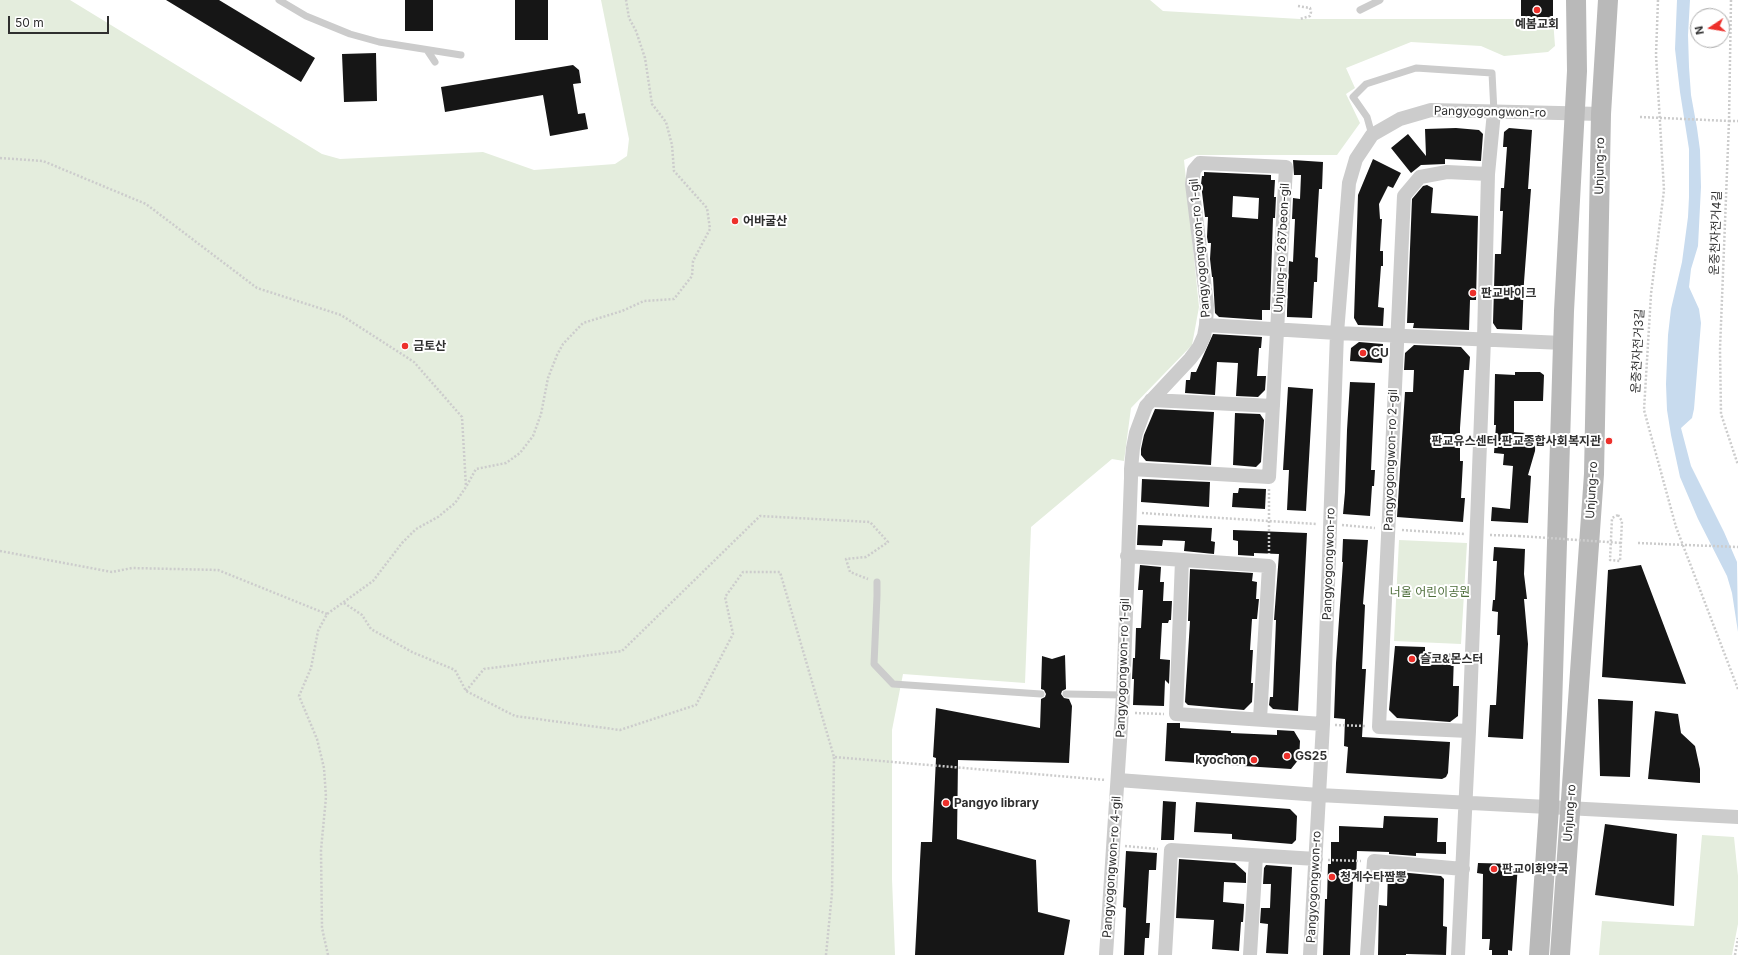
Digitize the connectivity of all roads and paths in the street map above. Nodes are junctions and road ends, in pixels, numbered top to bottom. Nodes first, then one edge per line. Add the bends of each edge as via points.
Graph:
1 (280, 0) edge
2 (626, 0) edge
3 (1380, 0) edge
4 (1576, 0) edge
5 (1608, 0) edge
6 (1658, 0) edge
7 (1731, 0) edge
8 (1298, 6) dead end
9 (1360, 10) dead end
10 (1300, 19) dead end
11 (427, 50) junction
12 (461, 55) dead end
13 (435, 62) dead end
14 (1494, 112) junction
15 (1575, 113) junction
16 (1601, 114) junction
17 (1640, 117) dead end
18 (1728, 121) junction
19 (1738, 121) edge
20 (1372, 135) junction
21 (0, 158) edge
22 (1286, 167) joint
23 (1488, 174) junction
24 (1206, 325) junction
25 (1278, 329) junction
26 (1337, 333) junction
27 (1396, 335) junction
28 (1484, 339) junction
29 (1564, 343) junction
30 (1151, 400) junction
31 (1273, 406) junction
32 (1738, 465) edge
33 (1131, 469) junction
34 (1269, 477) junction
35 (466, 487) junction
36 (1129, 512) junction
37 (1269, 521) junction
38 (1330, 524) junction
39 (1389, 529) junction
40 (1476, 534) junction
41 (1622, 543) junction
42 (1638, 543) dead end
43 (1738, 548) edge
44 (0, 550) edge
45 (1127, 556) junction
46 (1182, 560) junction
47 (1269, 566) junction
48 (877, 582) joint
49 (344, 603) junction
50 (327, 614) junction
51 (1738, 689) edge
52 (466, 691) junction
53 (1041, 694) dead end
54 (1066, 694) dead end
55 (1122, 695) junction
56 (1121, 712) junction
57 (1176, 714) junction
58 (1260, 719) junction
59 (1323, 724) junction
60 (1379, 727) junction
61 (1469, 731) junction
62 (834, 757) junction
63 (1118, 780) junction
64 (1319, 795) junction
65 (1466, 803) junction
66 (1549, 807) junction
67 (1570, 808) junction
68 (1735, 817) edge
69 (1114, 845) junction
70 (1171, 850) junction
71 (1256, 856) junction
72 (1316, 859) junction
73 (1374, 861) junction
74 (1463, 869) junction
75 (1738, 938) edge
76 (328, 955) edge
77 (826, 955) edge
78 (1106, 955) edge
79 (1164, 955) edge
80 (1250, 955) edge
81 (1310, 955) edge
82 (1368, 955) edge
83 (1458, 955) edge
84 (1539, 955) edge
85 (1560, 955) edge
86 (1735, 955) edge

1 - 11 lane via 313,19 350,34
2 - 35 path via 629,18 645,58 652,104 666,122 672,145 674,171 707,208 710,229 693,261 692,276 674,299 644,301 622,312 583,323 578,328 563,344 557,356 548,378 541,414 532,436 520,453 506,463 476,469
3 - 9 lane
4 - 15 main road, Unjung-ro
5 - 16 main road, Unjung-ro
6 - 51 path, 운중천자전거3길 via 1656,55 1664,190 1651,294 1644,410 1676,527
7 - 18 path, 운중천자전거4길
8 - 10 path via 1310,8 1311,12 1310,16
11 - 12 lane
11 - 13 lane
14 - 15 street, Pangyogongwon-ro
14 - 20 street, Pangyogongwon-ro via 1431,110 1400,119
14 - 20 lane via 1492,73 1416,68 1366,84 1353,97 1367,117
14 - 23 street
15 - 16 street, Pangyogongwon-ro
15 - 29 main road, Unjung-ro
16 - 67 main road, Unjung-ro via 1594,474
17 - 18 path, bridge
18 - 19 path
18 - 32 path, 운중천자전거4길 via 1720,349 1721,414
20 - 26 street, Pangyogongwon-ro via 1356,159 1348,183
21 - 35 path via 43,161 146,204 257,288 341,316 414,362 462,417
22 - 24 street, Pangyogongwon-ro 1-gil via 1200,163 1194,170 1192,184 1207,305
22 - 25 street, Unjung-ro 267beon-gil
23 - 27 street, Pangyogongwon-ro 2-gil via 1447,172 1420,177 1404,196
23 - 28 street
24 - 25 street
24 - 30 street, Pangyogongwon-ro 1-gil via 1204,336 1195,353
25 - 26 street
25 - 31 street
26 - 27 street
26 - 38 street, Pangyogongwon-ro
27 - 28 street
27 - 39 street, Pangyogongwon-ro 2-gil
28 - 29 street
28 - 40 street
29 - 66 main road, Unjung-ro
30 - 31 street
30 - 33 street, Pangyogongwon-ro 1-gil via 1136,433
31 - 34 street
33 - 34 street
33 - 36 street, Pangyogongwon-ro 1-gil
34 - 37 path
35 - 49 path via 456,503 416,529 373,581
36 - 37 path
36 - 45 street, Pangyogongwon-ro 1-gil
37 - 38 path
37 - 47 path
38 - 39 path
38 - 59 street, Pangyogongwon-ro
39 - 40 path
39 - 60 street, Pangyogongwon-ro 2-gil
40 - 41 path, bridge
40 - 61 street
41 - 41 path via 1620,561 1610,560 1612,518 1618,515 1622,521
42 - 43 path, bridge
44 - 50 path via 112,572 132,568 218,570
45 - 46 street
45 - 55 street, Pangyogongwon-ro 1-gil
46 - 47 street
46 - 57 street
47 - 58 street
48 - 52 path via 850,572 846,558 866,557 888,542 870,522 760,516 622,651 484,669
48 - 53 lane via 874,664 893,684
49 - 50 path
49 - 52 path via 362,615 371,629 412,652 455,670
50 - 76 path via 318,631 311,668 299,696 317,739 324,768 326,797 321,850 322,928
52 - 62 path via 515,716 620,730 696,705 733,634 725,597 743,572 780,572
54 - 55 lane
55 - 56 street, Pangyogongwon-ro 1-gil
56 - 57 path
56 - 63 street, Pangyogongwon-ro 1-gil
57 - 58 street
58 - 59 street
59 - 60 path
59 - 64 street, Pangyogongwon-ro
60 - 61 street
61 - 65 street
62 - 63 path
62 - 77 path via 832,893
63 - 64 street
63 - 69 street, Pangyogongwon-ro 4-gil
64 - 65 street
64 - 72 street, Pangyogongwon-ro
65 - 66 street
65 - 74 street
66 - 67 street
66 - 84 main road, Unjung-ro
67 - 68 street
67 - 85 main road, Unjung-ro
69 - 70 path
69 - 78 street, Pangyogongwon-ro 4-gil
70 - 71 street
70 - 79 street
71 - 72 street
71 - 80 street
72 - 73 path
72 - 81 street, Pangyogongwon-ro
73 - 74 street
73 - 82 street
74 - 83 street
75 - 86 path

